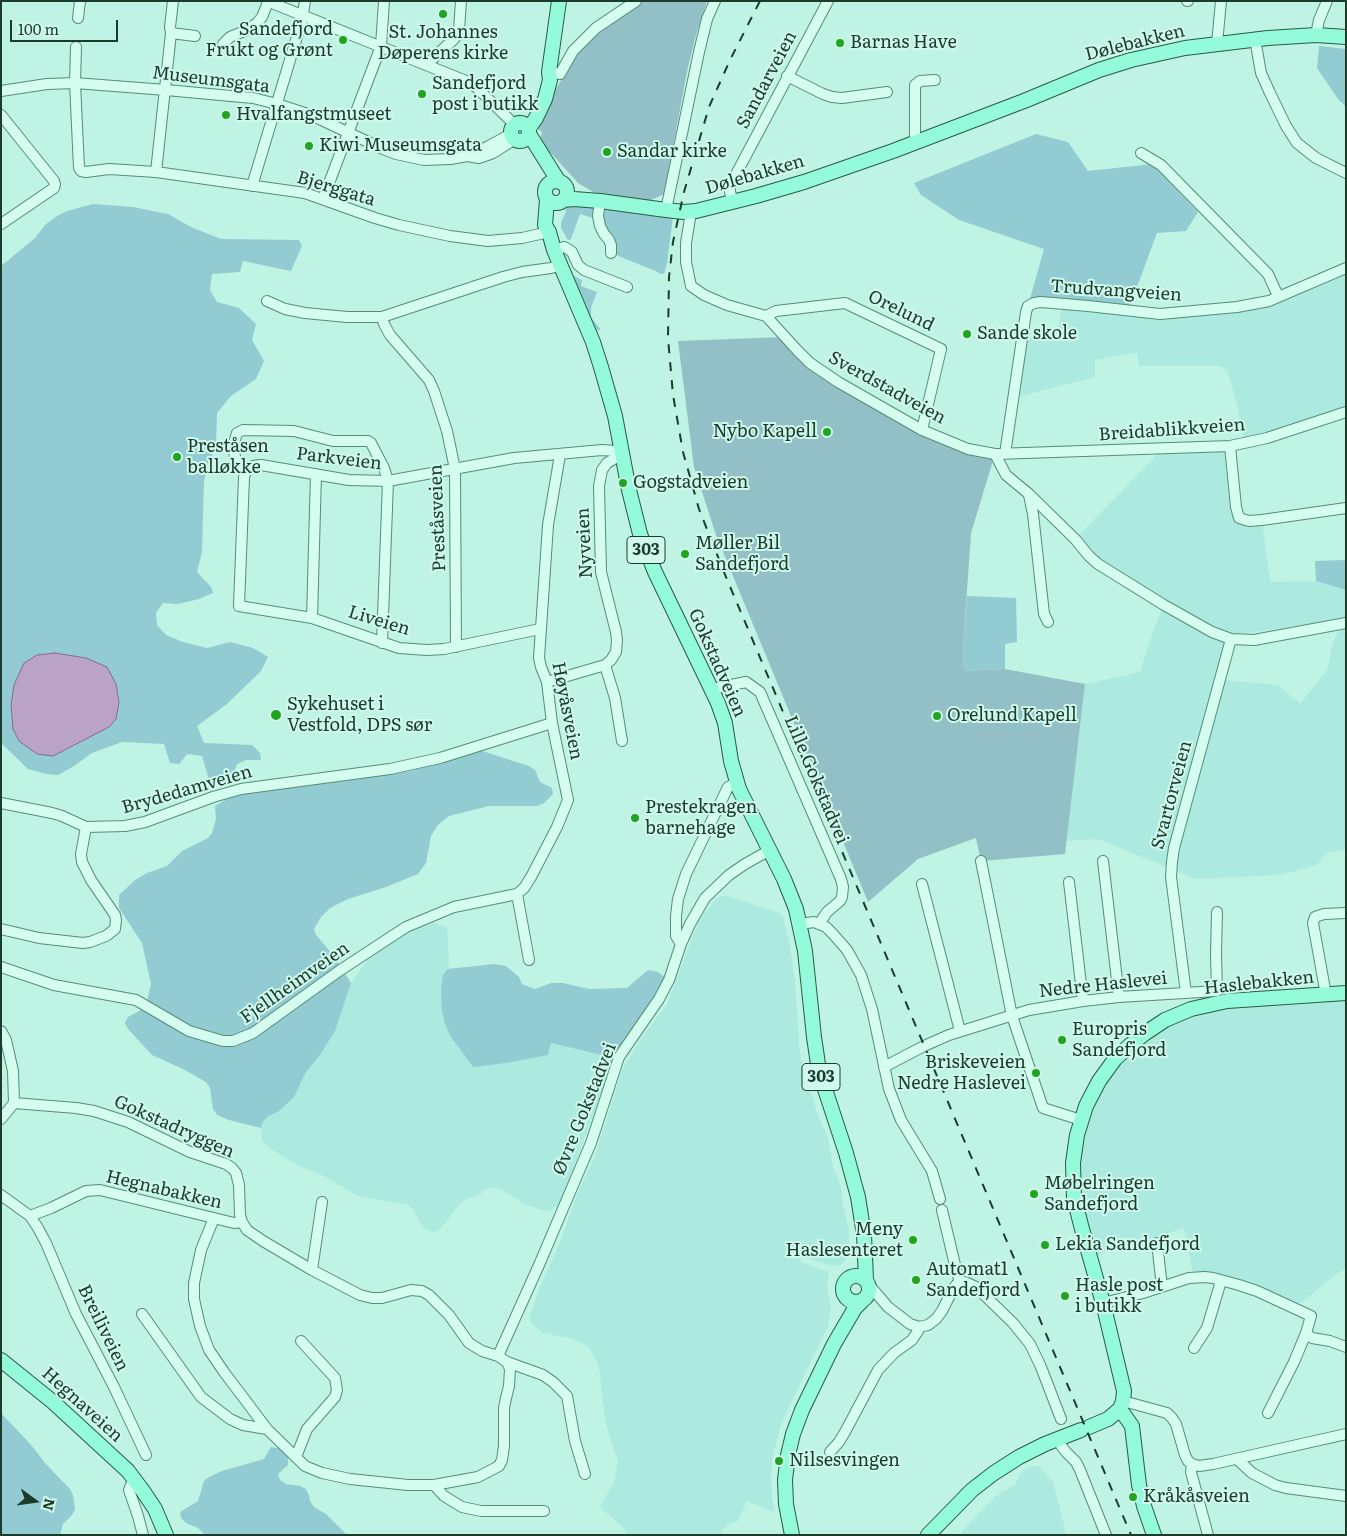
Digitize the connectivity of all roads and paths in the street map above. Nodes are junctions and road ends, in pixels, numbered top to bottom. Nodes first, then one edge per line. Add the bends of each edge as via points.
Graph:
1 (80, 1) edge
2 (173, 1) edge
3 (304, 1) edge
4 (384, 1) edge
5 (461, 1) edge
6 (559, 1) edge
7 (636, 1) edge
8 (715, 1) edge
9 (828, 1) edge
10 (1221, 1) edge
11 (1327, 1) edge
12 (267, 2) edge
13 (303, 17) junction
14 (78, 18) dead end
15 (172, 33) junction
16 (1316, 35) junction
17 (195, 36) dead end
18 (1346, 37) edge
19 (1255, 39) junction
20 (223, 44) dead end
21 (1217, 44) junction
22 (381, 46) junction
23 (76, 47) dead end
24 (427, 64) junction
25 (554, 73) junction
26 (787, 76) junction
27 (935, 80) dead end
28 (75, 83) junction
29 (166, 90) junction
30 (1, 91) edge
31 (887, 92) dead end
32 (277, 104) junction
33 (1, 115) edge
34 (520, 132) junction
35 (349, 133) junction
36 (915, 143) junction
37 (1141, 153) dead end
38 (156, 172) junction
39 (1346, 173) edge
40 (557, 184) junction
41 (252, 186) junction
42 (323, 199) junction
43 (556, 201) junction
44 (600, 201) junction
45 (733, 202) junction
46 (666, 210) junction
47 (691, 212) junction
48 (1, 224) edge
49 (549, 232) junction
50 (554, 250) junction
51 (610, 253) dead end
52 (560, 265) junction
53 (1346, 268) edge
54 (626, 287) dead end
55 (1278, 296) junction
56 (267, 302) dead end
57 (766, 316) junction
58 (382, 317) junction
59 (1346, 412) edge
60 (922, 430) junction
61 (1230, 446) junction
62 (560, 454) junction
63 (622, 454) junction
64 (1000, 454) junction
65 (455, 469) junction
66 (247, 470) junction
67 (316, 474) junction
68 (388, 481) junction
69 (1029, 494) junction
70 (1346, 508) edge
71 (312, 618) junction
72 (1048, 622) dead end
73 (1346, 623) edge
74 (540, 629) junction
75 (1231, 639) junction
76 (382, 643) junction
77 (456, 647) junction
78 (605, 664) junction
79 (547, 682) junction
80 (712, 689) junction
81 (552, 723) junction
82 (622, 741) dead end
83 (736, 783) junction
84 (1, 803) edge
85 (86, 827) junction
86 (770, 850) junction
87 (981, 861) dead end
88 (1103, 861) dead end
89 (1069, 882) dead end
90 (922, 884) dead end
91 (517, 894) junction
92 (1217, 912) dead end
93 (1346, 913) edge
94 (800, 924) junction
95 (819, 924) junction
96 (1, 929) edge
97 (681, 944) junction
98 (529, 960) dead end
99 (1, 967) edge
100 (1186, 993) junction
101 (1346, 993) edge
102 (1326, 995) junction
103 (1120, 997) junction
104 (1083, 1001) junction
105 (1012, 1016) junction
106 (1, 1031) edge
107 (960, 1031) junction
108 (884, 1067) junction
109 (14, 1103) junction
110 (1, 1119) edge
111 (1081, 1120) junction
112 (1, 1195) edge
113 (858, 1197) junction
114 (940, 1199) dead end
115 (322, 1202) dead end
116 (942, 1210) dead end
117 (30, 1216) junction
118 (214, 1218) junction
119 (242, 1222) junction
120 (1157, 1243) dead end
121 (312, 1270) junction
122 (851, 1276) junction
123 (1222, 1281) junction
124 (868, 1283) junction
125 (960, 1283) junction
126 (1162, 1287) junction
127 (844, 1294) junction
128 (862, 1301) junction
129 (1103, 1303) junction
130 (888, 1308) junction
131 (142, 1314) dead end
132 (919, 1326) junction
133 (1306, 1333) junction
134 (301, 1341) dead end
135 (834, 1344) junction
136 (1346, 1347) edge
137 (1194, 1348) dead end
138 (498, 1356) junction
139 (1, 1360) edge
140 (507, 1362) junction
141 (1118, 1409) junction
142 (1268, 1413) dead end
143 (1061, 1419) dead end
144 (268, 1429) junction
145 (1074, 1433) junction
146 (1346, 1434) edge
147 (830, 1452) dead end
148 (146, 1455) dead end
149 (296, 1457) junction
150 (1237, 1458) junction
151 (1192, 1464) junction
152 (585, 1474) dead end
153 (135, 1480) junction
154 (434, 1486) junction
155 (1346, 1496) edge
156 (544, 1511) dead end
157 (160, 1521) junction
158 (792, 1530) edge
159 (143, 1535) edge
160 (166, 1535) edge
161 (177, 1535) edge
162 (928, 1535) edge
163 (1106, 1535) edge
164 (1154, 1535) edge
165 (1208, 1535) edge

1 - 14 street
2 - 15 street
3 - 13 street
4 - 22 street
5 - 24 street via 459,30 454,39
6 - 25 main road
7 - 25 street via 596,28
8 - 46 street via 699,52
9 - 26 street, Sandarveien
10 - 21 street
11 - 16 street
12 - 13 street
12 - 20 street via 257,23 230,36
13 - 22 street
13 - 32 street
15 - 17 street
15 - 29 street
16 - 18 main road, Dølebakken
16 - 19 main road, Dølebakken
19 - 21 main road, Dølebakken
19 - 39 street via 1261,73 1297,143 1316,158
21 - 36 main road, Dølebakken via 1160,53 1106,67
22 - 24 street
22 - 35 street
23 - 28 street
24 - 34 street via 476,87
25 - 34 main road via 543,79
26 - 31 street via 832,97
26 - 45 street, Sandarveien via 730,186
27 - 36 street via 920,81 915,85
28 - 29 street, Museumsgata
28 - 30 street, Museumsgata
28 - 38 street, Bjerggata via 81,171
29 - 32 street, Museumsgata via 240,96
29 - 38 street
32 - 35 street, Museumsgata
32 - 41 street
33 - 48 street via 55,184 54,188
34 - 35 street, Museumsgata via 467,156 433,160 411,158
34 - 40 main road
35 - 42 street
36 - 45 main road, Dølebakken via 804,182
37 - 55 street via 1161,165 1257,262 1268,274
38 - 41 street, Bjerggata
40 - 43 main road via 567,195
40 - 43 main road via 544,192
40 - 44 main road, Dølebakken
41 - 42 street, Bjerggata
42 - 49 street, Bjerggata via 375,218 450,236 506,241
43 - 44 main road, Dølebakken
43 - 49 main road
44 - 46 main road, Dølebakken
44 - 51 street via 598,216 600,226 610,240
45 - 47 main road, Dølebakken
46 - 47 main road, Dølebakken
47 - 57 street via 686,253 691,286 727,305
49 - 50 main road, Gokstadveien / 303
50 - 52 main road, Gokstadveien / 303
50 - 54 street via 568,249 584,270
52 - 58 street via 502,277
52 - 63 main road, Gokstadveien / 303 via 601,367
53 - 55 street, Trudvangveien
55 - 64 street, Trudvangveien via 1255,304 1174,314 1041,302 1028,306
56 - 58 street via 305,313
57 - 60 street, Sverdstadveien via 817,368
57 - 60 street, Orelund via 776,311 845,302 941,349
58 - 65 street, Preståsveien via 390,335 434,390
59 - 61 street, Breidablikkveien via 1267,438
60 - 64 street, Sverdstadveien via 968,449
61 - 64 street, Breidablikkveien
61 - 70 street via 1239,518 1262,520
62 - 63 street, Parkveien via 602,450
62 - 65 street, Parkveien via 514,458
62 - 74 street, Høyåsveien via 548,526
63 - 78 street, Nyveien via 607,462 599,486 600,572 617,640 614,656
63 - 80 main road, Gokstadveien / 303 via 647,554
64 - 69 street via 1006,475
65 - 68 street, Parkveien
65 - 77 street, Preståsveien
66 - 67 street, Parkveien via 261,465
66 - 68 street via 236,461 234,452 239,431 287,430 333,441 370,442
66 - 71 street, Liveien via 244,477 238,606
67 - 68 street, Parkveien via 361,481
67 - 71 street
68 - 76 street
69 - 72 street via 1044,614
69 - 75 street via 1098,564 1164,605
71 - 76 street, Liveien
73 - 75 street via 1254,640
74 - 77 street, Liveien
74 - 79 street, Høyåsveien via 539,658
75 - 100 street, Svartorveien via 1172,862 1171,877
76 - 77 street, Liveien via 427,650
78 - 79 street
78 - 82 street
79 - 81 street, Høyåsveien
80 - 83 main road, Gokstadveien / 303 via 725,723
80 - 95 street, Lille Gokstadvei via 746,682 760,692 843,887 840,901
81 - 85 street, Brydedamveien via 440,758 241,788 145,822
81 - 91 street, Høyåsveien via 568,800 531,877
83 - 86 main road, Gokstadveien / 303
83 - 97 street via 728,787 686,874 676,916 676,936
84 - 85 street via 52,813
85 - 96 street via 82,862 115,915 115,929 106,936 83,943
86 - 94 main road, Gokstadveien / 303 via 789,890
86 - 97 street, Øvre Gokstadvei via 729,875 705,898
87 - 105 street
88 - 103 street
89 - 104 street
90 - 107 street
91 - 98 street
91 - 99 street, Fjellheimveien via 454,907 406,927 253,1033 234,1041 189,1031 136,1000 54,985
92 - 100 street, Nedre Haslevei via 1217,991
93 - 102 street via 1324,914 1315,917 1313,923
94 - 95 street
94 - 113 main road, Gokstadveien / 303 via 819,1071
95 - 108 street via 841,942 861,975
97 - 138 street, Øvre Gokstadvei via 659,999 620,1057 591,1143
100 - 103 street, Nedre Haslevei
101 - 102 main road, Haslebakken
102 - 111 main road, Haslebakken via 1227,1001 1191,1009 1165,1020 1116,1059 1099,1081
103 - 104 street, Nedre Haslevei
104 - 105 street, Nedre Haslevei
105 - 107 street, Nedre Haslevei
105 - 111 street via 1043,1108
106 - 109 street via 13,1071
107 - 108 street, Nedre Haslevei
108 - 114 street via 901,1120 930,1166
109 - 110 street
109 - 119 street, Gokstadryggen via 94,1111 226,1164 236,1173
111 - 129 main road, Haslebakken via 1073,1163 1074,1198
112 - 117 street
113 - 122 main road, Gokstadveien / 303 via 859,1252
113 - 124 main road, Gokstadveien / 303
115 - 121 street
116 - 125 street
117 - 118 street, Hegnabakken via 93,1190
117 - 148 street, Breiliveien via 46,1243 76,1314
118 - 119 street, Hegnabakken
118 - 144 street via 201,1250 194,1283 200,1326 209,1350
119 - 121 street via 247,1230 263,1241
120 - 126 street
121 - 138 street via 372,1298 411,1290 422,1291 449,1315 469,1343
122 - 124 main road via 858,1275
122 - 127 main road, 303 via 845,1282
123 - 126 street via 1194,1277
123 - 133 street via 1257,1291 1311,1316
123 - 137 street via 1207,1328
124 - 128 main road, 303 via 868,1295
124 - 130 street
125 - 132 street via 952,1289 936,1319 928,1325
125 - 143 street via 976,1287 1013,1322 1030,1344
126 - 129 street
127 - 128 main road via 852,1302
127 - 135 main road, 303 via 844,1307
128 - 130 street
128 - 135 main road, 303 via 854,1308
129 - 141 main road, Haslebakken via 1123,1382
130 - 132 street via 910,1324
131 - 144 street via 200,1396 242,1425
132 - 147 street via 912,1340 878,1370 845,1432
133 - 136 street via 1312,1338
133 - 142 street
134 - 149 street via 334,1378 338,1390 308,1428
135 - 158 main road, 303 via 802,1410 788,1455 786,1504
138 - 140 street
139 - 153 main road, Hegnaveien via 53,1402
140 - 152 street via 543,1375 566,1396
140 - 154 street via 511,1376 499,1466 478,1477
141 - 145 main road
141 - 151 street via 1155,1409 1167,1413 1176,1424 1185,1455
141 - 164 main road via 1132,1426 1139,1485
144 - 149 street
145 - 162 main road via 1019,1457 994,1473 972,1490
145 - 163 street via 1076,1462
146 - 150 street
149 - 154 street via 305,1466 340,1478
150 - 151 street via 1199,1466
150 - 155 street via 1252,1473 1286,1488
151 - 165 street via 1191,1472
153 - 157 main road, Hegnaveien
153 - 159 street via 130,1490
154 - 156 street via 462,1507 481,1511
157 - 160 main road, Hegnaveien
157 - 161 main road, Hegnaveien

